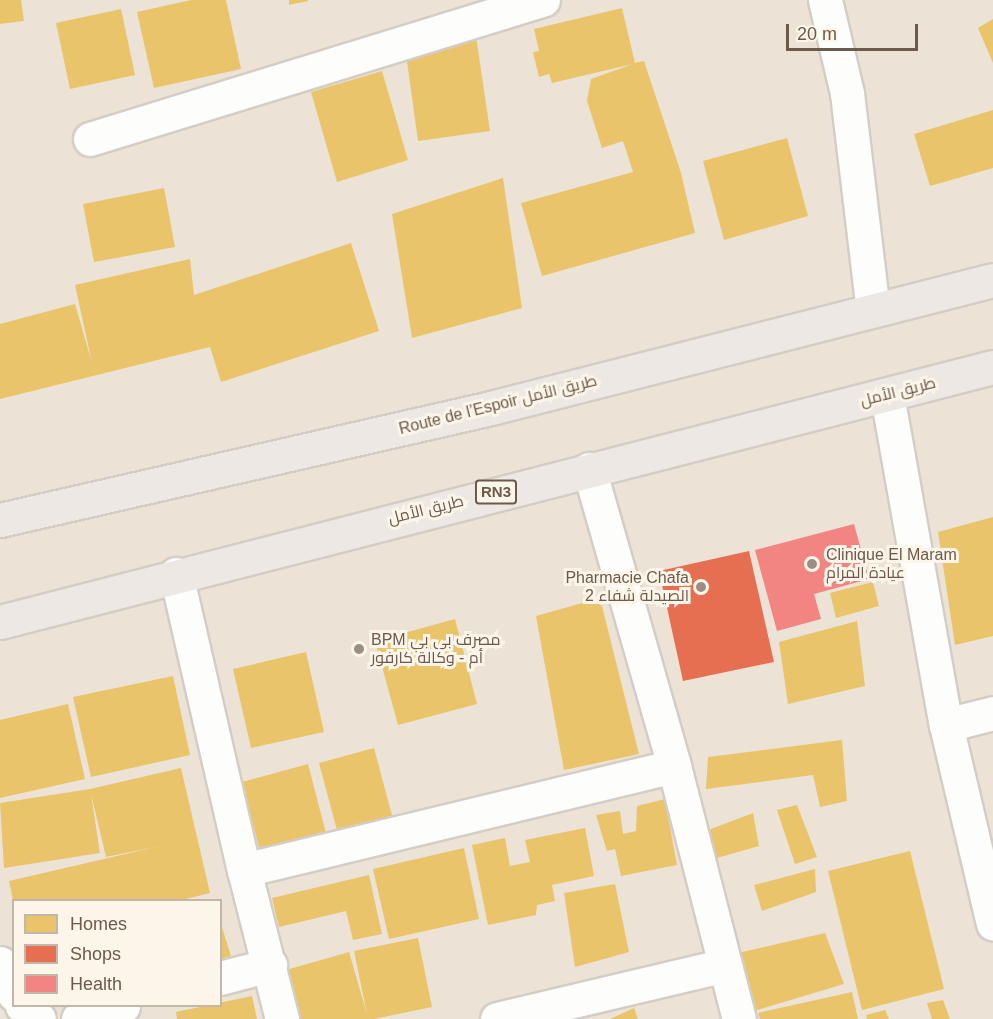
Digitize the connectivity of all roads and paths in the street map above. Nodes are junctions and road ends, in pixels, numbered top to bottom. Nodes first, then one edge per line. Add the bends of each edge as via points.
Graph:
1 (543, 0) edge
2 (825, 0) edge
3 (90, 139) dead end
4 (993, 280) edge
5 (873, 310) junction
6 (993, 368) edge
7 (887, 395) junction
8 (589, 469) junction
9 (0, 520) edge
10 (176, 574) junction
11 (0, 622) edge
12 (993, 713) edge
13 (946, 725) junction
14 (674, 766) junction
15 (244, 870) junction
16 (993, 924) edge
17 (0, 963) edge
18 (270, 964) junction
19 (725, 965) junction
20 (222, 977) edge
21 (12, 990) edge
22 (24, 1007) edge
23 (117, 1007) edge
24 (39, 1019) edge
25 (78, 1019) edge
26 (282, 1019) edge
27 (497, 1019) edge
28 (739, 1019) edge

1 - 3 street
2 - 5 street via 847,93
4 - 5 highway, Route de l’Espoir طريق الأمل
5 - 9 highway, Route de l’Espoir طريق الأمل via 491,408
6 - 7 highway, طريق الأمل / RN3
7 - 8 highway, طريق الأمل / RN3
7 - 13 street
8 - 10 highway, طريق الأمل / RN3
8 - 14 street
10 - 11 highway, طريق الأمل / RN3
10 - 15 street
12 - 13 street
13 - 16 street
14 - 15 street
14 - 19 street
15 - 18 street
17 - 21 street
18 - 20 street
18 - 26 street
19 - 27 street
19 - 28 street
22 - 24 street
23 - 25 street

